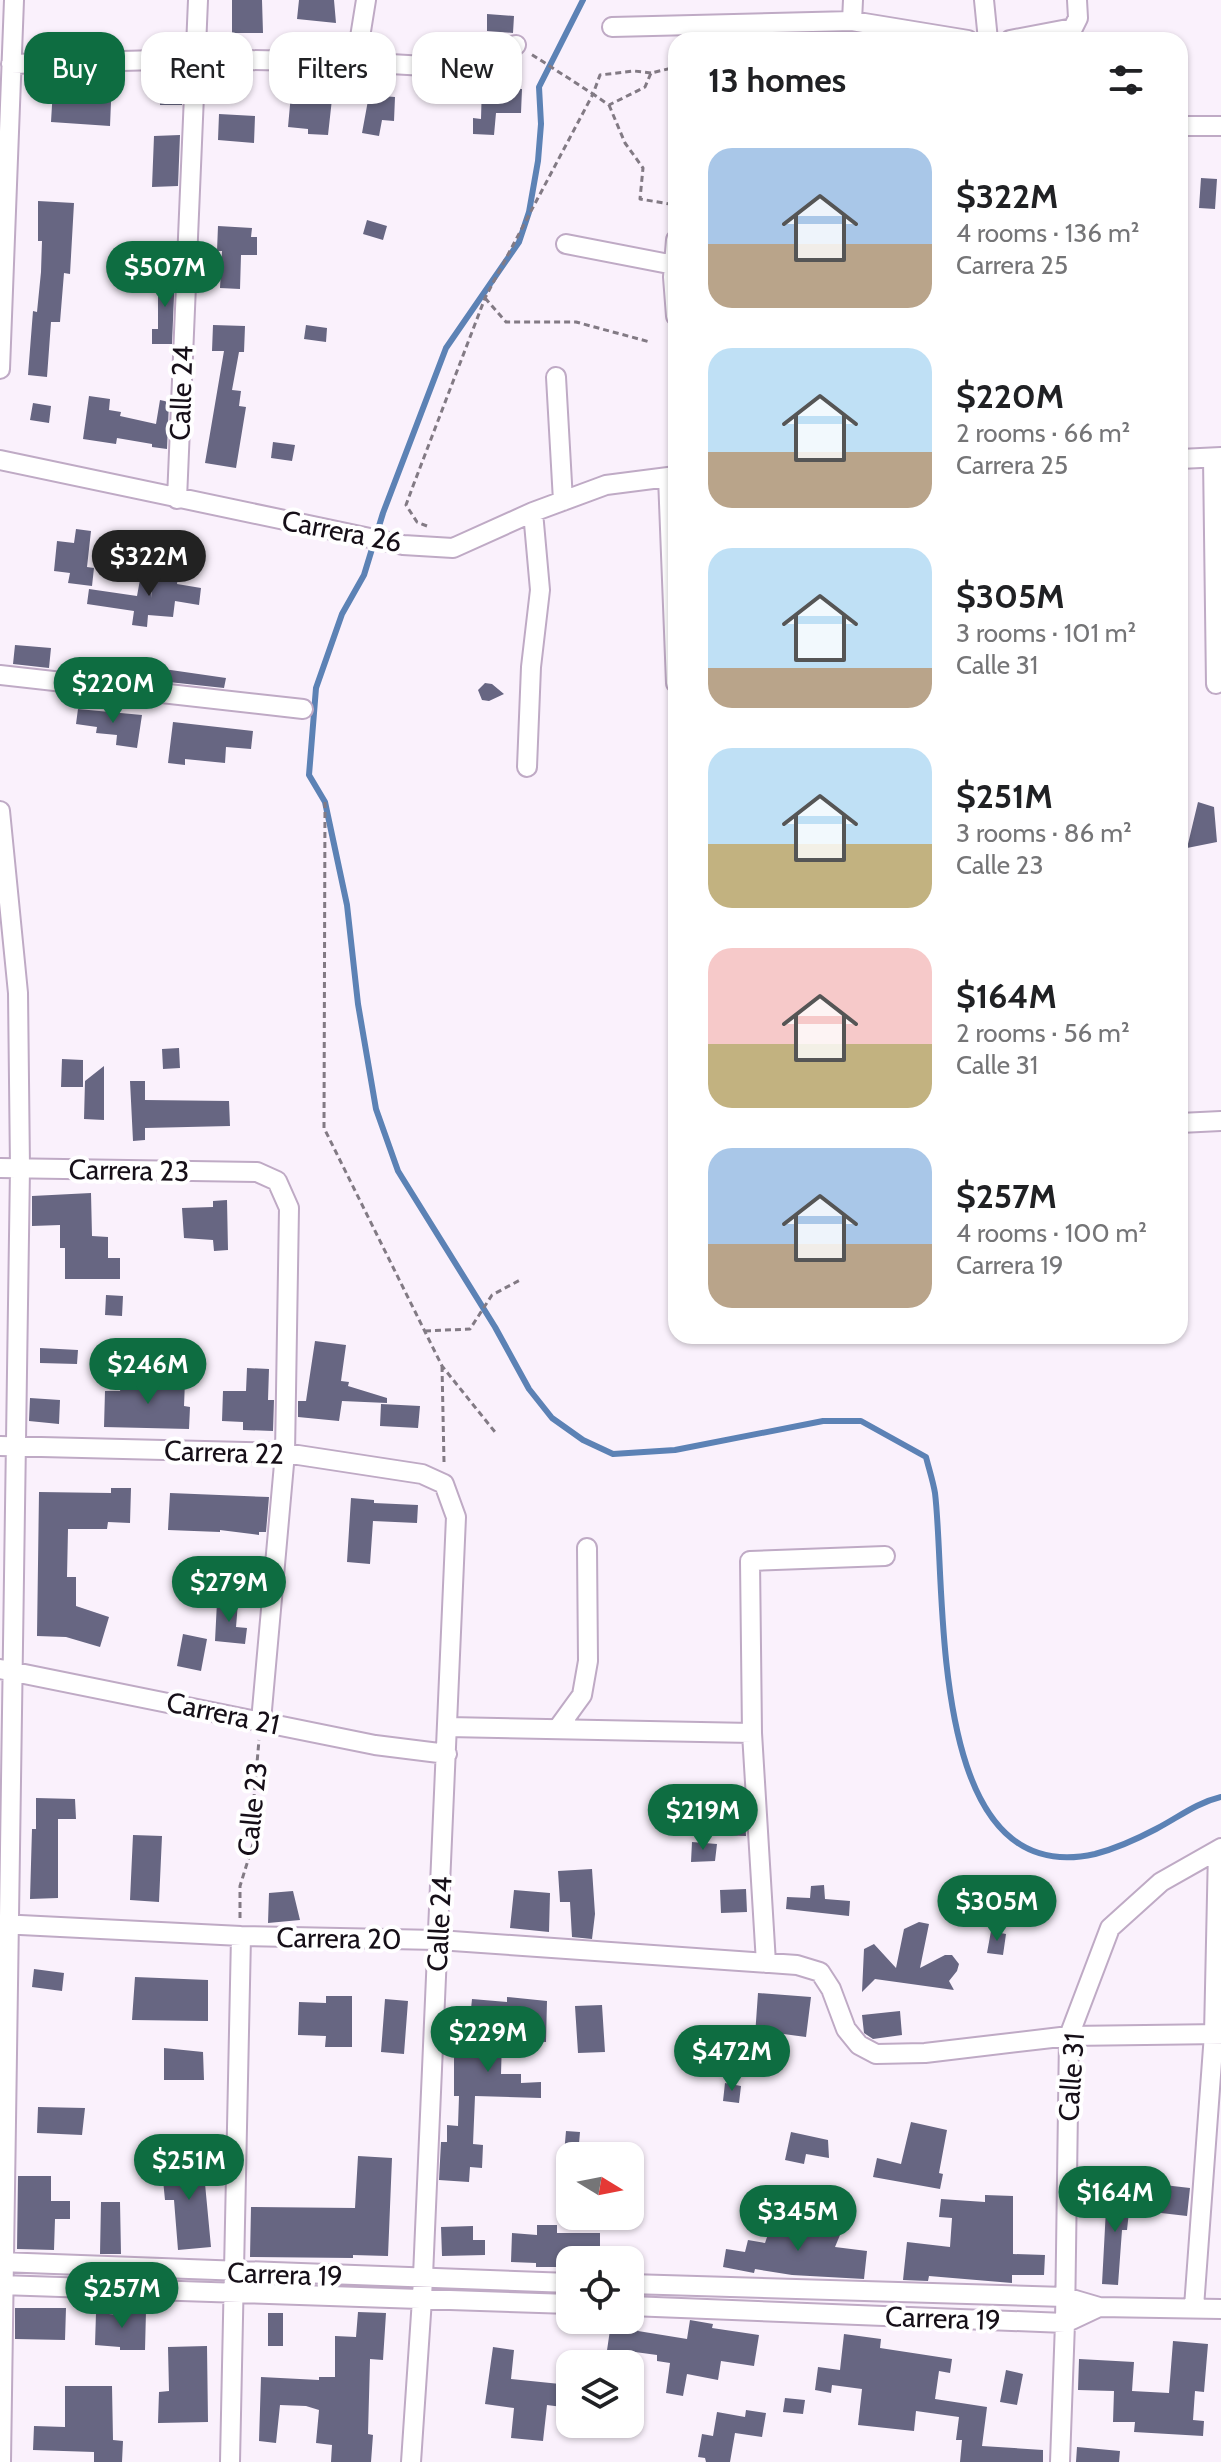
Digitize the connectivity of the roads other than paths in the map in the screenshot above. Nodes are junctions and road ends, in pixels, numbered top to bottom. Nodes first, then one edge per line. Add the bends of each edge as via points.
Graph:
1 (14, 0) edge
2 (198, 0) edge
3 (366, 0) edge
4 (853, 0) edge
5 (984, 0) edge
6 (1077, 0) edge
7 (852, 21) junction
8 (612, 27) dead end
9 (196, 32) edge
10 (361, 32) edge
11 (919, 32) edge
12 (987, 32) edge
13 (1052, 32) edge
14 (141, 60) edge
15 (11, 64) junction
16 (193, 104) edge
17 (1188, 126) edge
18 (1221, 126) edge
19 (566, 244) dead end
20 (668, 264) edge
21 (0, 369) edge
22 (556, 377) dead end
23 (1217, 458) edge
24 (1188, 459) edge
25 (0, 460) edge
26 (668, 477) edge
27 (177, 499) junction
28 (563, 501) junction
29 (533, 512) junction
30 (0, 675) edge
31 (1216, 684) dead end
32 (303, 709) dead end
33 (527, 767) dead end
34 (0, 811) edge
35 (1221, 1121) edge
36 (1188, 1123) edge
37 (0, 1168) edge
38 (20, 1168) junction
39 (257, 1172) joint
40 (8, 1446) edge
41 (285, 1453) junction
42 (444, 1484) joint
43 (587, 1548) dead end
44 (885, 1556) dead end
45 (6, 1669) edge
46 (261, 1721) junction
47 (448, 1727) junction
48 (558, 1728) junction
49 (752, 1733) junction
50 (447, 1754) junction
51 (1219, 1849) edge
52 (5, 1924) edge
53 (241, 1936) junction
54 (438, 1940) junction
55 (766, 1963) junction
56 (1218, 2034) edge
57 (1069, 2036) junction
58 (2, 2262) edge
59 (234, 2272) junction
60 (423, 2279) junction
61 (556, 2283) edge
62 (644, 2284) edge
63 (2, 2285) edge
64 (233, 2294) junction
65 (1065, 2297) junction
66 (422, 2299) junction
67 (556, 2304) edge
68 (644, 2307) edge
69 (1099, 2307) junction
70 (1194, 2307) junction
71 (1221, 2309) edge
72 (1065, 2323) junction
73 (1, 2462) edge
74 (230, 2462) edge
75 (411, 2462) edge
76 (1060, 2462) edge

1 - 15 street
2 - 9 street, Calle 24
3 - 10 street
4 - 7 street
5 - 12 street
6 - 13 street via 1073,28
7 - 8 street
7 - 11 street
14 - 15 street
15 - 21 street
16 - 27 street, Calle 24
17 - 18 street
19 - 20 street
22 - 28 street
23 - 24 street
23 - 31 street
25 - 27 street, Carrera 26
26 - 28 street, Carrera 26 via 606,485
27 - 29 street, Carrera 26 via 403,545 453,548
28 - 29 street, Carrera 26
29 - 33 street via 540,590
30 - 32 street
34 - 38 street via 18,993
35 - 36 street
37 - 38 street, Carrera 23
38 - 39 street, Carrera 23
38 - 40 street
39 - 41 street, Calle 23 via 277,1181 289,1208
40 - 41 street, Carrera 22
40 - 45 street
41 - 42 street, Carrera 22 via 422,1474
41 - 46 street, Calle 23
42 - 47 street, Calle 24 via 456,1517
43 - 48 street via 588,1661 582,1695
44 - 49 street via 750,1561
45 - 46 street, Carrera 21
45 - 52 street
46 - 50 street, Carrera 21
47 - 48 street
47 - 50 street, Calle 24
48 - 49 street
49 - 55 street
50 - 54 street, Calle 24
51 - 56 street
51 - 57 street, Calle 31 via 1161,1882 1110,1928
52 - 53 street, Carrera 20
52 - 58 street
53 - 54 street, Carrera 20
53 - 59 street
54 - 55 street, Carrera 20
54 - 60 street, Calle 24
55 - 57 street, Carrera 20 via 820,1972 846,2029 876,2054
56 - 57 street
56 - 70 street
57 - 65 street, Calle 31
58 - 59 street, Carrera 19
58 - 63 street
59 - 60 street, Carrera 19
59 - 64 street
60 - 61 street, Carrera 19
60 - 66 street, Calle 24
62 - 65 street, Carrera 19
63 - 64 street, Carrera 19
63 - 73 street
64 - 66 street, Carrera 19
64 - 74 street
65 - 69 street, Carrera 19
65 - 72 street, Calle 31
66 - 67 street, Carrera 19
66 - 75 street, Calle 24
68 - 72 street, Carrera 19
69 - 70 street
69 - 72 street
70 - 71 street
72 - 76 street, Calle 31

